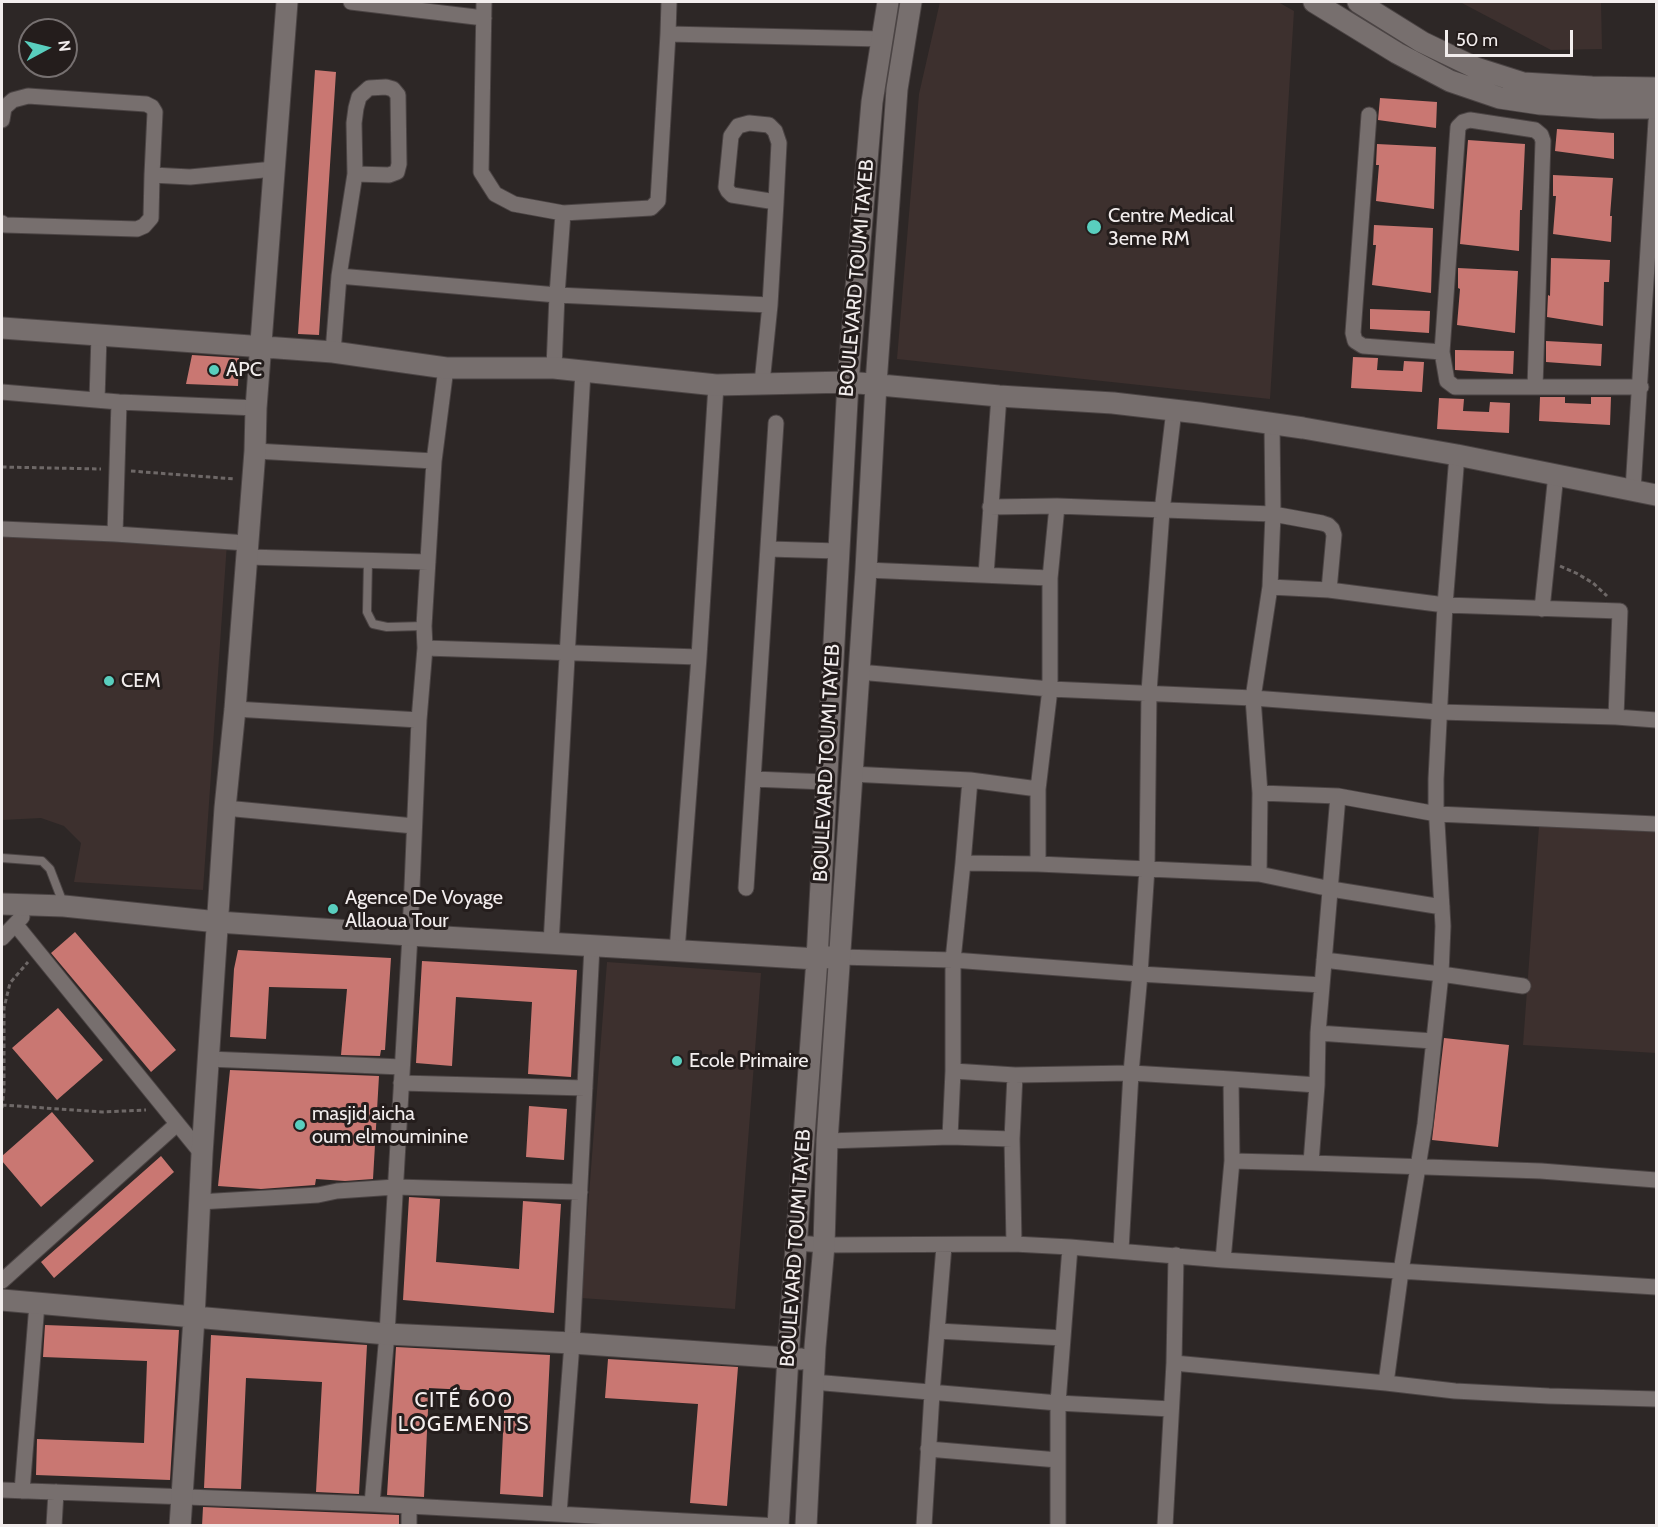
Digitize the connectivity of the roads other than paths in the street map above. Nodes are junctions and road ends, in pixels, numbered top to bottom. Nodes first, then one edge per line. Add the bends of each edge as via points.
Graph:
1 (287, 2) edge
2 (351, 2) edge
3 (484, 2) edge
4 (669, 2) edge
5 (888, 2) edge
6 (911, 2) edge
7 (1314, 2) edge
8 (1360, 2) edge
9 (484, 18) junction
10 (668, 34) junction
11 (882, 39) junction
12 (1656, 88) edge
13 (1656, 108) edge
14 (1369, 115) dead end
15 (2, 120) edge
16 (1656, 120) edge
17 (274, 170) junction
18 (355, 174) junction
19 (152, 175) junction
20 (776, 202) junction
21 (563, 213) junction
22 (2, 223) edge
23 (339, 276) junction
24 (557, 295) junction
25 (770, 305) junction
26 (2, 328) edge
27 (99, 335) junction
28 (261, 346) junction
29 (333, 352) junction
30 (1442, 352) junction
31 (446, 368) junction
32 (554, 368) junction
33 (583, 371) junction
34 (848, 382) junction
35 (762, 383) junction
36 (876, 384) junction
37 (716, 385) junction
38 (1534, 387) junction
39 (1641, 387) junction
40 (2, 392) edge
41 (999, 396) junction
42 (97, 400) junction
43 (119, 402) junction
44 (256, 408) junction
45 (1174, 410) junction
46 (776, 423) dead end
47 (1272, 424) junction
48 (255, 451) junction
49 (1457, 455) junction
50 (434, 461) junction
51 (1556, 474) junction
52 (1633, 490) junction
53 (1656, 495) edge
54 (1057, 506) junction
55 (990, 507) junction
56 (1162, 511) junction
57 (1273, 514) junction
58 (2, 529) edge
59 (115, 534) junction
60 (768, 549) junction
61 (247, 550) junction
62 (839, 551) junction
63 (368, 560) junction
64 (428, 562) junction
65 (866, 570) junction
66 (986, 575) junction
67 (1050, 578) junction
68 (1270, 587) junction
69 (1329, 590) junction
70 (1445, 605) junction
71 (1542, 609) junction
72 (424, 626) junction
73 (425, 648) junction
74 (568, 651) junction
75 (699, 657) junction
76 (859, 672) junction
77 (1050, 689) junction
78 (1149, 692) junction
79 (1253, 698) junction
80 (235, 709) junction
81 (1439, 712) junction
82 (1616, 717) junction
83 (419, 720) junction
84 (1656, 720) edge
85 (851, 774) junction
86 (753, 779) junction
87 (970, 780) junction
88 (826, 782) junction
89 (1038, 789) junction
90 (1260, 794) junction
91 (1338, 796) junction
92 (225, 808) junction
93 (1437, 814) junction
94 (1656, 824) edge
95 (414, 826) junction
96 (2, 858) edge
97 (963, 863) junction
98 (1038, 864) junction
99 (1146, 868) junction
100 (1259, 874) junction
101 (746, 888) dead end
102 (1331, 889) junction
103 (2, 904) edge
104 (31, 905) junction
105 (64, 906) junction
106 (1442, 907) junction
107 (218, 922) junction
108 (16, 925) junction
109 (410, 935) junction
110 (2, 938) edge
111 (551, 944) junction
112 (592, 946) junction
113 (676, 951) junction
114 (840, 957) junction
115 (817, 958) junction
116 (953, 960) junction
117 (1324, 960) junction
118 (1140, 974) junction
119 (1441, 974) junction
120 (1322, 985) junction
121 (1523, 986) dead end
122 (1318, 1033) junction
123 (1433, 1041) junction
124 (208, 1059) junction
125 (402, 1067) junction
126 (952, 1071) junction
127 (1131, 1073) junction
128 (1015, 1075) junction
129 (1231, 1079) junction
130 (401, 1083) junction
131 (1317, 1085) junction
132 (585, 1088) junction
133 (177, 1124) junction
134 (951, 1137) junction
135 (1012, 1139) junction
136 (827, 1141) junction
137 (202, 1154) junction
138 (1232, 1161) junction
139 (1311, 1163) junction
140 (1417, 1167) junction
141 (1656, 1180) edge
142 (395, 1187) junction
143 (580, 1192) junction
144 (199, 1202) junction
145 (796, 1243) junction
146 (1014, 1244) junction
147 (824, 1245) junction
148 (944, 1246) junction
149 (1070, 1247) junction
150 (1120, 1250) junction
151 (1176, 1255) junction
152 (1223, 1260) junction
153 (1401, 1271) junction
154 (2, 1281) edge
155 (1656, 1287) edge
156 (2, 1300) edge
157 (37, 1304) junction
158 (194, 1318) junction
159 (938, 1331) junction
160 (387, 1334) junction
161 (1063, 1338) junction
162 (572, 1343) junction
163 (788, 1357) junction
164 (814, 1360) junction
165 (1174, 1363) junction
166 (813, 1382) junction
167 (1386, 1383) junction
168 (932, 1393) junction
169 (1656, 1399) edge
170 (1058, 1403) junction
171 (1170, 1409) junction
172 (928, 1449) junction
173 (1058, 1460) junction
174 (2, 1490) edge
175 (22, 1491) junction
176 (56, 1492) junction
177 (183, 1497) junction
178 (372, 1504) junction
179 (410, 1506) junction
180 (559, 1514) junction
181 (54, 1526) edge
182 (180, 1526) edge
183 (409, 1526) edge
184 (778, 1526) edge
185 (806, 1526) edge
186 (924, 1526) edge
187 (1058, 1526) edge
188 (1165, 1526) edge

1 - 17 street
2 - 9 street
3 - 9 street
4 - 10 street
5 - 11 street, BOULEVARD TOUMI TAYEB
6 - 36 street, BOULEVARD TOUMI TAYEB via 897,89
7 - 13 street via 1450,81 1500,98 1599,108
8 - 12 street via 1422,42 1476,68 1522,83
9 - 21 street via 481,172 495,194 514,204
10 - 11 street
10 - 21 street via 658,201 651,208
11 - 34 street, BOULEVARD TOUMI TAYEB via 872,102
14 - 30 street via 1353,333 1363,346
15 - 19 street via 4,108 13,100 28,96 146,104 155,112
16 - 39 street
17 - 19 street via 190,177
17 - 28 street
18 - 18 street via 354,123 359,97 369,88 393,89 398,95 397,172
18 - 23 street
19 - 22 street via 151,218 137,230
20 - 20 street via 776,131 769,125 738,126 731,136 726,187 732,195
20 - 25 street
21 - 24 street
23 - 24 street
23 - 29 street
24 - 25 street
24 - 32 street
25 - 35 street
26 - 27 street
27 - 28 street
27 - 42 street
28 - 29 street
28 - 44 street
29 - 31 street
30 - 38 street via 1447,381 1455,387
30 - 38 street via 1458,127 1470,120 1535,130 1543,141
31 - 32 street
31 - 50 street
32 - 33 street
33 - 37 street
33 - 74 street
34 - 35 street
34 - 36 street
34 - 62 street, BOULEVARD TOUMI TAYEB
35 - 37 street
36 - 41 street
36 - 65 street, BOULEVARD TOUMI TAYEB
37 - 75 street
38 - 39 street
39 - 52 street
40 - 42 street
41 - 45 street
41 - 55 street
42 - 43 street
43 - 44 street
43 - 59 street
44 - 48 street
45 - 47 street
45 - 56 street
46 - 60 street
47 - 49 street
47 - 57 street
48 - 50 street
48 - 61 street
49 - 51 street
49 - 70 street
50 - 64 street
51 - 52 street
51 - 71 street
52 - 53 street
54 - 55 street
54 - 56 street
54 - 67 street
55 - 66 street
56 - 57 street
56 - 78 street
57 - 68 street
57 - 69 street via 1322,523 1332,529
58 - 59 street
59 - 61 street
60 - 62 street
60 - 86 street
61 - 63 street
61 - 80 street
62 - 88 street, BOULEVARD TOUMI TAYEB
63 - 64 street
63 - 72 lane via 367,612 373,624
64 - 72 street
65 - 66 street
65 - 76 street, BOULEVARD TOUMI TAYEB
66 - 67 street
67 - 77 street
68 - 69 street
68 - 79 street
69 - 70 street
70 - 71 street
70 - 81 street
71 - 82 street via 1620,611
72 - 73 street
73 - 74 street
73 - 83 street
74 - 75 street
74 - 111 street
75 - 113 street
76 - 77 street
76 - 85 street, BOULEVARD TOUMI TAYEB
77 - 78 street
77 - 89 street
78 - 79 street
78 - 99 street
79 - 81 street
79 - 90 street
80 - 83 street
80 - 92 street
81 - 82 street
81 - 93 street
82 - 84 street
83 - 95 street
85 - 87 street
85 - 114 street, BOULEVARD TOUMI TAYEB
86 - 88 street
86 - 101 street
87 - 89 street
87 - 97 street
88 - 115 street, BOULEVARD TOUMI TAYEB
89 - 98 street
90 - 91 street
90 - 100 street
91 - 93 street
91 - 102 street
92 - 95 street
92 - 107 street
93 - 94 street
93 - 106 street
95 - 109 street
96 - 105 lane via 42,861 50,869
97 - 98 street
97 - 116 street
98 - 99 street
99 - 100 street
99 - 118 street
100 - 102 street
102 - 106 street
102 - 117 street
103 - 104 street
104 - 105 street
104 - 108 street
105 - 107 street
106 - 119 street
107 - 109 street
107 - 124 street
108 - 110 street
108 - 133 street
109 - 111 street
109 - 125 street
111 - 112 street
112 - 113 street
112 - 132 street
113 - 115 street
114 - 115 street
114 - 116 street
114 - 136 street, BOULEVARD TOUMI TAYEB
115 - 145 street, BOULEVARD TOUMI TAYEB
116 - 118 street
116 - 126 street
117 - 119 street
117 - 120 street
118 - 120 street
118 - 127 street
119 - 121 street
119 - 123 street
120 - 122 street
122 - 123 street
122 - 131 street
123 - 140 street
124 - 125 street
124 - 137 street
125 - 130 street
126 - 128 street
126 - 134 street
127 - 128 street
127 - 129 street
127 - 150 street
128 - 135 street
129 - 131 street
129 - 138 street
130 - 132 street
130 - 142 street
131 - 139 street
132 - 143 street
133 - 137 street
133 - 154 street
134 - 135 street
134 - 136 street
135 - 146 street
136 - 147 street, BOULEVARD TOUMI TAYEB
137 - 144 street
138 - 139 street
138 - 152 street
139 - 140 street
140 - 141 street
140 - 153 street
142 - 143 street
142 - 144 street
142 - 160 street
143 - 162 street
144 - 158 street
145 - 147 street
145 - 163 street, BOULEVARD TOUMI TAYEB
146 - 148 street
146 - 149 street
147 - 148 street
147 - 164 street, BOULEVARD TOUMI TAYEB
148 - 159 street
149 - 150 street
149 - 161 street
150 - 151 street
151 - 152 street
151 - 165 street
152 - 153 street
153 - 155 street
153 - 167 street
156 - 157 street
157 - 158 street
157 - 175 street
158 - 160 street
158 - 177 street
159 - 161 street
159 - 168 street
160 - 162 street
160 - 178 street
161 - 170 street
162 - 163 street
162 - 180 street
163 - 164 street
163 - 184 street, BOULEVARD TOUMI TAYEB
164 - 166 street, BOULEVARD TOUMI TAYEB
165 - 167 street
165 - 171 street
166 - 168 street
166 - 185 street, BOULEVARD TOUMI TAYEB
167 - 169 street via 1455,1391
168 - 170 street
168 - 172 street
170 - 171 street
170 - 173 street
171 - 188 street
172 - 173 street
172 - 186 street
173 - 187 street
174 - 175 street
175 - 176 street
176 - 177 street
176 - 181 street
177 - 178 street
177 - 182 street
178 - 179 street
179 - 180 street
179 - 183 street
180 - 184 street

